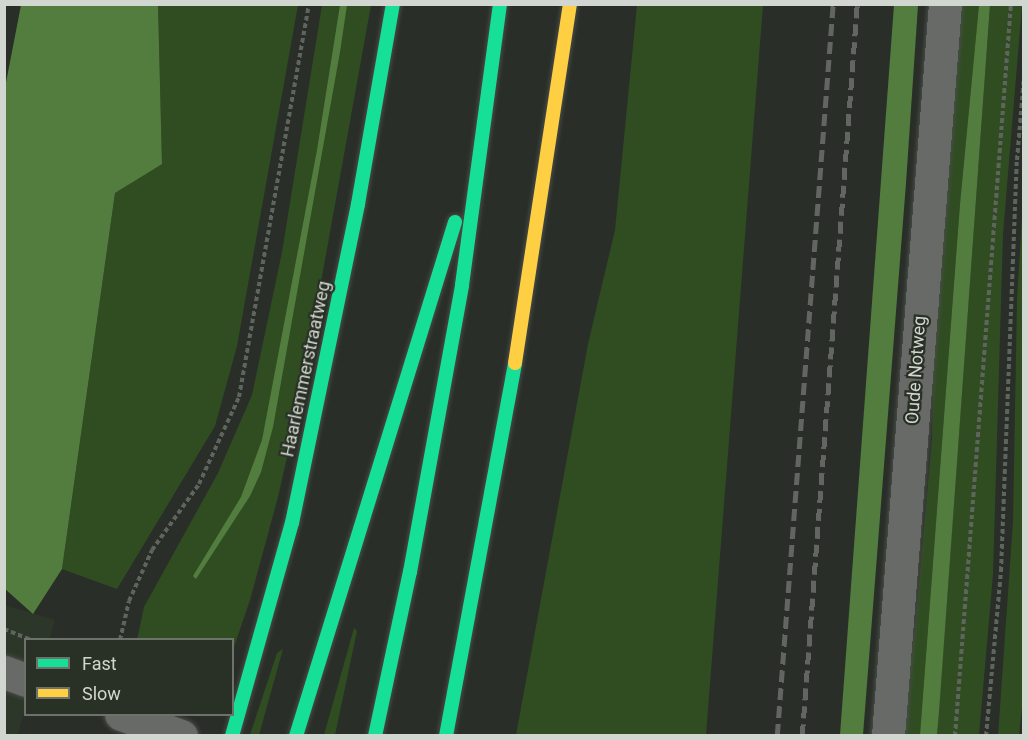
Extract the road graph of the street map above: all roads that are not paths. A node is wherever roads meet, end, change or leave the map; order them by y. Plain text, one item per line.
1 (393, 4) edge
2 (500, 4) edge
3 (570, 4) edge
4 (945, 4) edge
5 (483, 132) junction
6 (4, 672) edge
7 (24, 679) edge
8 (127, 716) edge
9 (181, 735) edge
10 (232, 735) edge
11 (296, 735) edge
12 (375, 735) edge
13 (446, 735) edge
14 (888, 735) edge

1 - 10 main road, Haarlemmerstraatweg
2 - 5 main road
3 - 13 main road
4 - 14 street, Oude Notweg
5 - 11 main road
5 - 12 main road
6 - 7 street
8 - 9 street

